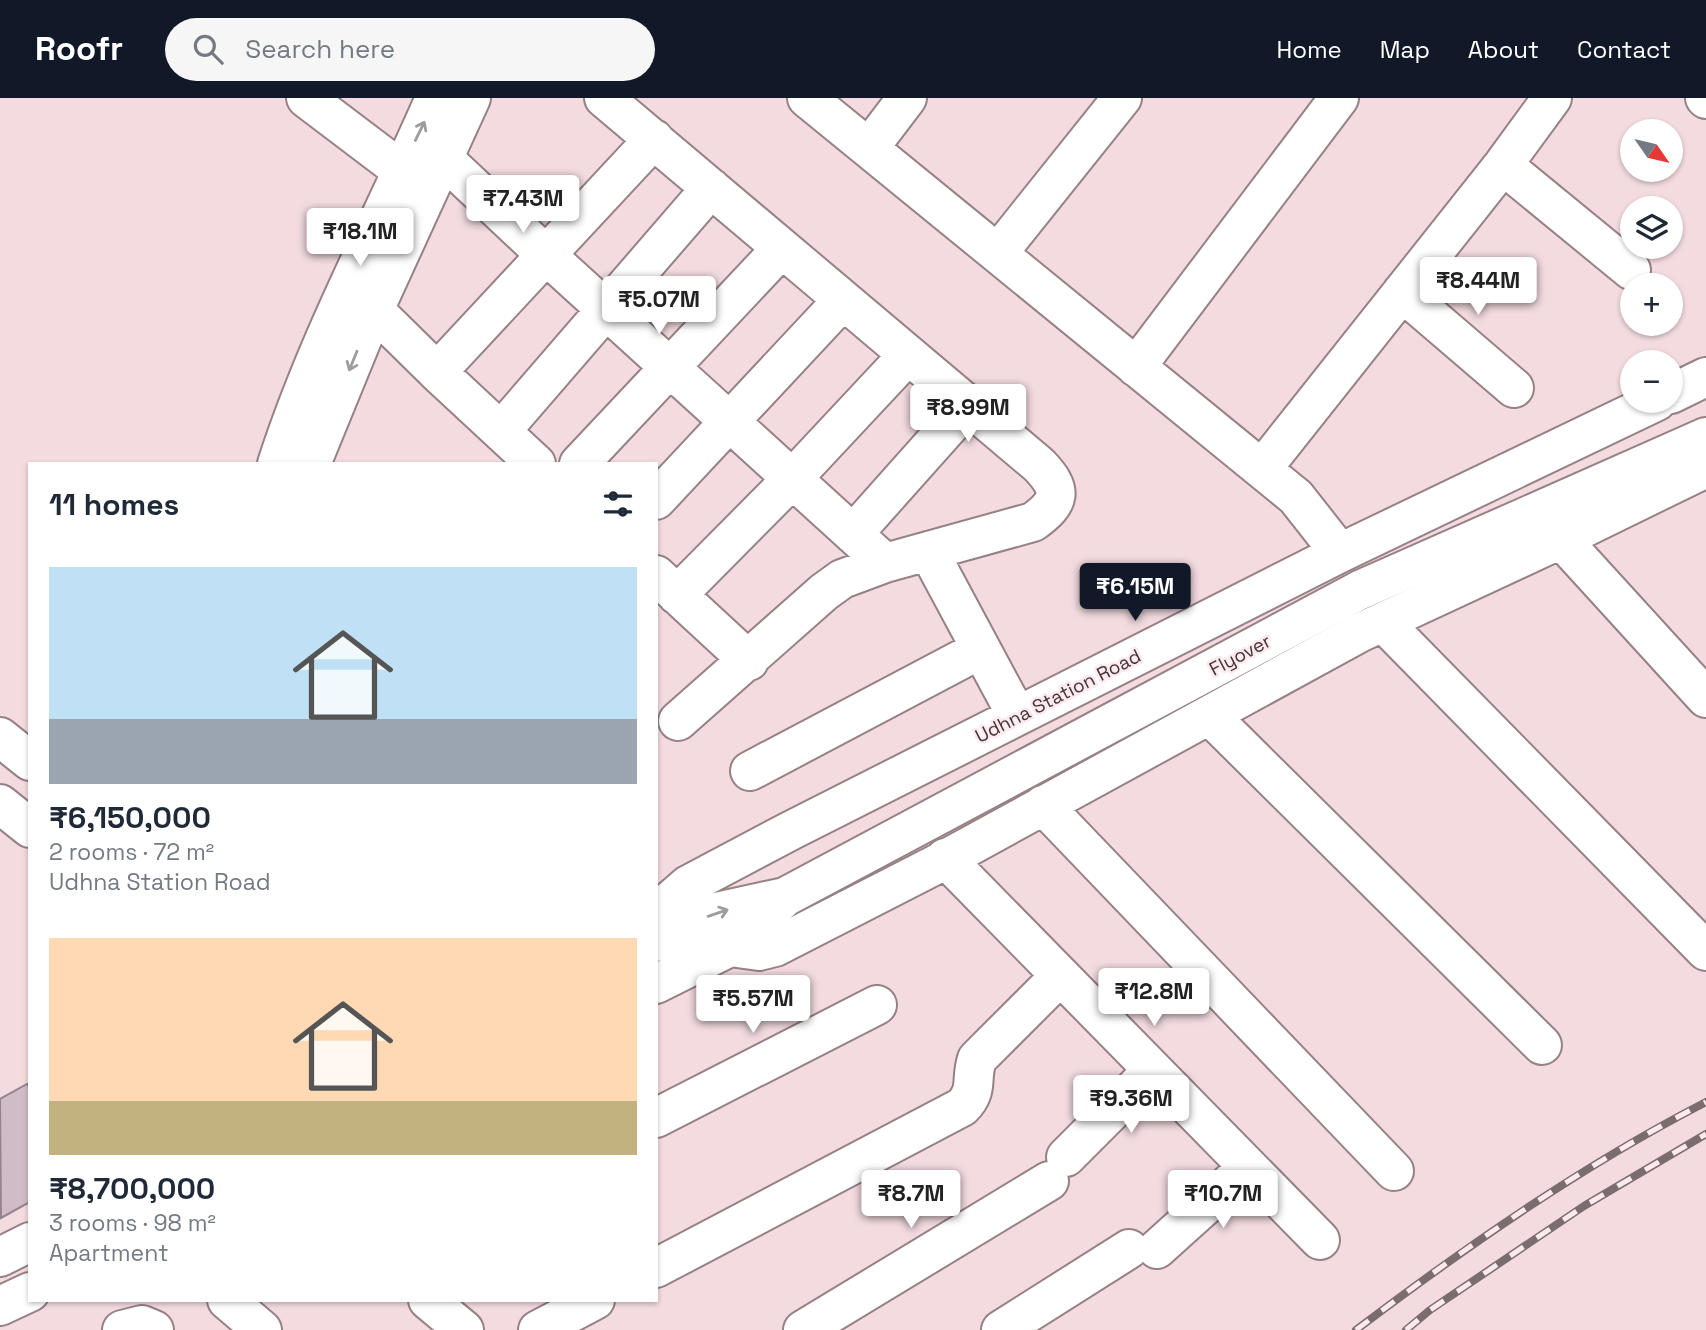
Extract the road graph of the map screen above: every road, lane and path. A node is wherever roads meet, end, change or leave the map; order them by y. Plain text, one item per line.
1 (306, 98) edge
2 (435, 98) edge
3 (471, 98) edge
4 (604, 98) edge
5 (807, 98) edge
6 (907, 98) edge
7 (1122, 98) edge
8 (1339, 98) edge
9 (1552, 98) edge
10 (654, 139) junction
11 (869, 149) junction
12 (445, 160) junction
13 (1503, 165) junction
14 (401, 170) junction
15 (711, 188) junction
16 (782, 248) junction
17 (998, 253) junction
18 (545, 254) junction
19 (1631, 270) dead end
20 (1402, 292) junction
21 (843, 300) junction
22 (374, 310) junction
23 (606, 310) junction
24 (908, 355) junction
25 (1136, 367) junction
26 (670, 368) junction
27 (437, 372) junction
28 (1706, 377) edge
29 (1514, 388) dead end
30 (1683, 388) edge
31 (968, 405) junction
32 (1632, 413) edge
33 (729, 422) junction
34 (501, 431) junction
35 (1706, 437) edge
36 (278, 462) edge
37 (312, 462) edge
38 (534, 462) edge
39 (581, 462) edge
40 (1706, 468) edge
41 (1262, 470) junction
42 (792, 479) junction
43 (658, 498) edge
44 (853, 534) junction
45 (1560, 539) junction
46 (929, 552) junction
47 (1340, 553) junction
48 (885, 563) junction
49 (667, 585) edge
50 (1383, 622) junction
51 (981, 649) junction
52 (749, 661) junction
53 (1698, 674) edge
54 (1209, 715) junction
55 (1017, 716) junction
56 (678, 721) dead end
57 (0, 737) edge
58 (28, 759) edge
59 (750, 771) dead end
60 (0, 804) edge
61 (1043, 806) junction
62 (28, 826) edge
63 (945, 858) junction
64 (801, 889) junction
65 (658, 911) edge
66 (658, 941) edge
67 (730, 947) junction
68 (1706, 951) edge
69 (1060, 976) junction
70 (658, 983) edge
71 (877, 1005) dead end
72 (1542, 1045) dead end
73 (1153, 1070) junction
74 (658, 1117) edge
75 (1248, 1167) junction
76 (1394, 1171) dead end
77 (1320, 1240) dead end
78 (28, 1243) edge
79 (0, 1257) edge
80 (658, 1267) edge
81 (28, 1293) edge
82 (230, 1302) edge
83 (430, 1302) edge
84 (591, 1302) edge
85 (0, 1306) edge
86 (122, 1330) edge
87 (154, 1330) edge
88 (262, 1330) edge
89 (464, 1330) edge
90 (538, 1330) edge
91 (803, 1330) edge
92 (1001, 1330) edge

1 - 14 street
14 -> 2 street
3 - 12 street
4 - 10 street
5 - 11 street
6 - 11 street
7 - 17 street
8 - 25 street
9 - 13 street
10 - 15 street
10 - 18 street
11 - 17 street
12 - 18 street
12 - 22 street
13 - 19 street
13 - 20 street
14 - 36 street
15 - 16 street
15 - 23 street
16 - 21 street
16 - 26 street
17 - 25 street
18 - 23 street
18 - 27 street
20 - 29 street
20 - 41 street
21 - 24 street
21 - 33 street
22 - 27 street
22 -> 37 street
23 - 26 street
23 - 34 street
24 - 31 street
24 - 42 street
25 - 41 street
26 - 33 street
26 - 39 street
27 - 34 street
28 - 30 street
31 - 44 street
31 - 46 street
32 - 47 street, Udhna Station Road
33 - 42 street
33 - 43 street
34 - 38 street
35 - 64 street, Flyover
40 - 45 street
41 - 47 street
42 - 44 street
42 - 49 street
44 - 48 street
45 - 50 street
45 - 53 street
46 - 48 street
46 - 51 street
47 - 55 street, Udhna Station Road
48 - 52 street
49 - 52 street
50 - 54 street
50 - 68 street
51 - 55 street
51 - 59 street
52 - 56 street
54 - 61 street
54 - 72 street
55 - 65 street, Udhna Station Road
57 - 58 street
60 - 62 street
61 - 63 street
61 - 76 street
63 - 67 street
63 - 69 street
66 -> 64 street
64 - 67 street
67 - 70 street
69 - 73 street
69 - 80 street
71 - 74 street
73 - 75 street
73 - 91 street
75 - 77 street
75 - 92 street
78 - 79 street
81 - 85 street
82 - 88 street
83 - 89 street
84 - 90 street
86 - 87 street

